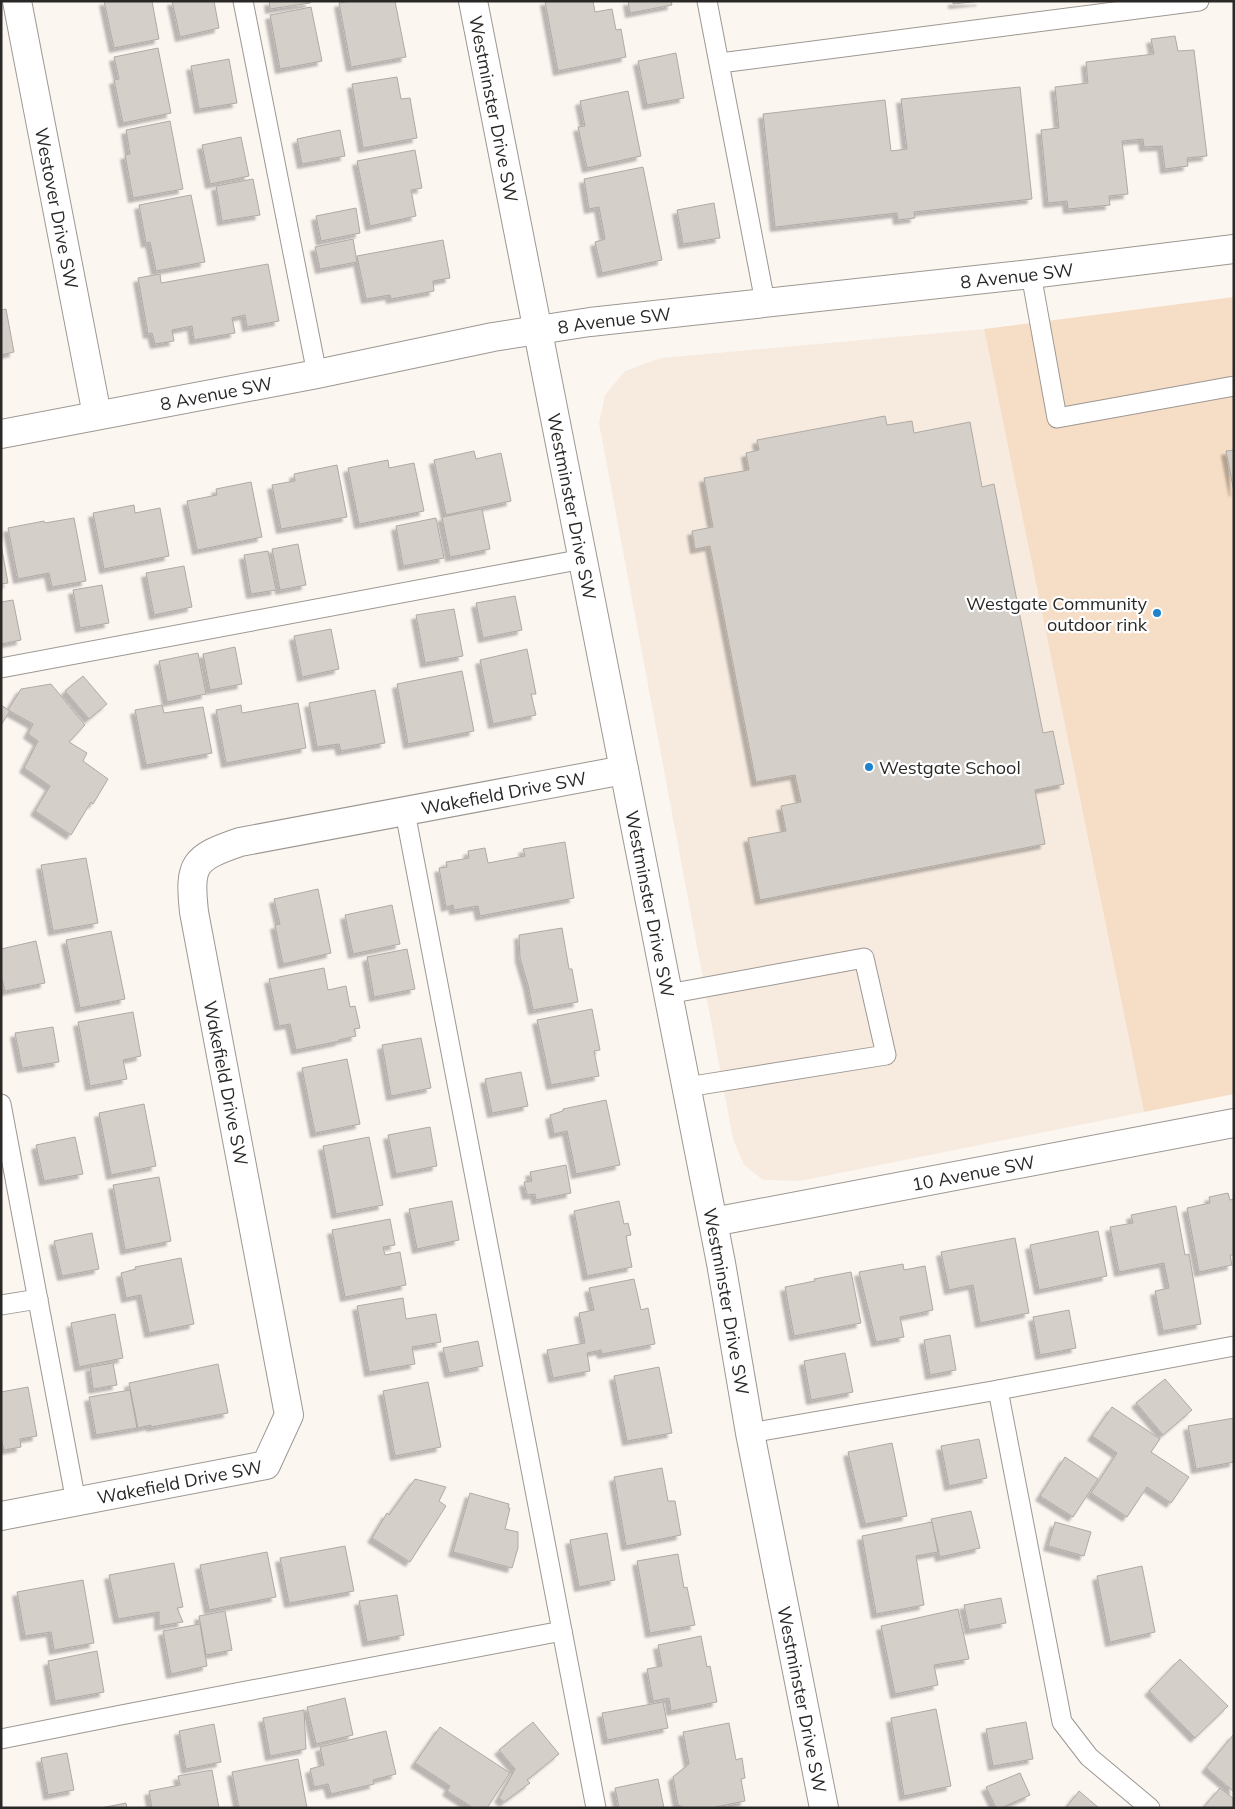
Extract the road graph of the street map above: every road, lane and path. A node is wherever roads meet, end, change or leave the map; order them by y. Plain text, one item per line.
1 (17, 1) edge
2 (243, 1) edge
3 (473, 1) edge
4 (707, 1) edge
5 (1199, 1) edge
6 (720, 63) junction
7 (1234, 249) edge
8 (1030, 274) junction
9 (765, 302) junction
10 (538, 330) junction
11 (318, 374) junction
12 (1234, 386) edge
13 (97, 415) junction
14 (1, 434) edge
15 (583, 559) junction
16 (1, 668) edge
17 (624, 770) junction
18 (405, 812) junction
19 (668, 994) junction
20 (687, 1088) junction
21 (1, 1104) edge
22 (1234, 1123) edge
23 (713, 1222) junction
24 (38, 1298) junction
25 (1, 1305) edge
26 (1234, 1346) edge
27 (998, 1390) junction
28 (750, 1433) junction
29 (76, 1502) junction
30 (1, 1516) edge
31 (562, 1631) junction
32 (1, 1739) edge
33 (596, 1808) edge
34 (824, 1808) edge
35 (1150, 1808) edge

1 - 13 street, Westover Drive SW
2 - 11 lane
3 - 10 street, Westminster Drive SW
4 - 6 lane
5 - 6 lane
6 - 9 lane
7 - 8 street, 8 Avenue SW
8 - 9 street, 8 Avenue SW
8 - 12 lane
9 - 10 street, 8 Avenue SW
10 - 11 street, 8 Avenue SW
10 - 15 street, Westminster Drive SW
11 - 13 street, 8 Avenue SW
13 - 14 street, 8 Avenue SW
15 - 16 lane
15 - 17 street, Westminster Drive SW
17 - 18 street, Wakefield Drive SW
17 - 19 street, Westminster Drive SW
18 - 29 street, Wakefield Drive SW
18 - 31 lane
19 - 20 street, Westminster Drive SW
19 - 20 lane
20 - 23 street, Westminster Drive SW
21 - 24 lane
22 - 23 street, 10 Avenue SW
23 - 28 street, Westminster Drive SW
24 - 25 lane
24 - 29 lane
26 - 27 lane
27 - 28 lane
27 - 35 lane
28 - 34 street, Westminster Drive SW
29 - 30 street, Wakefield Drive SW
31 - 32 lane
31 - 33 lane

